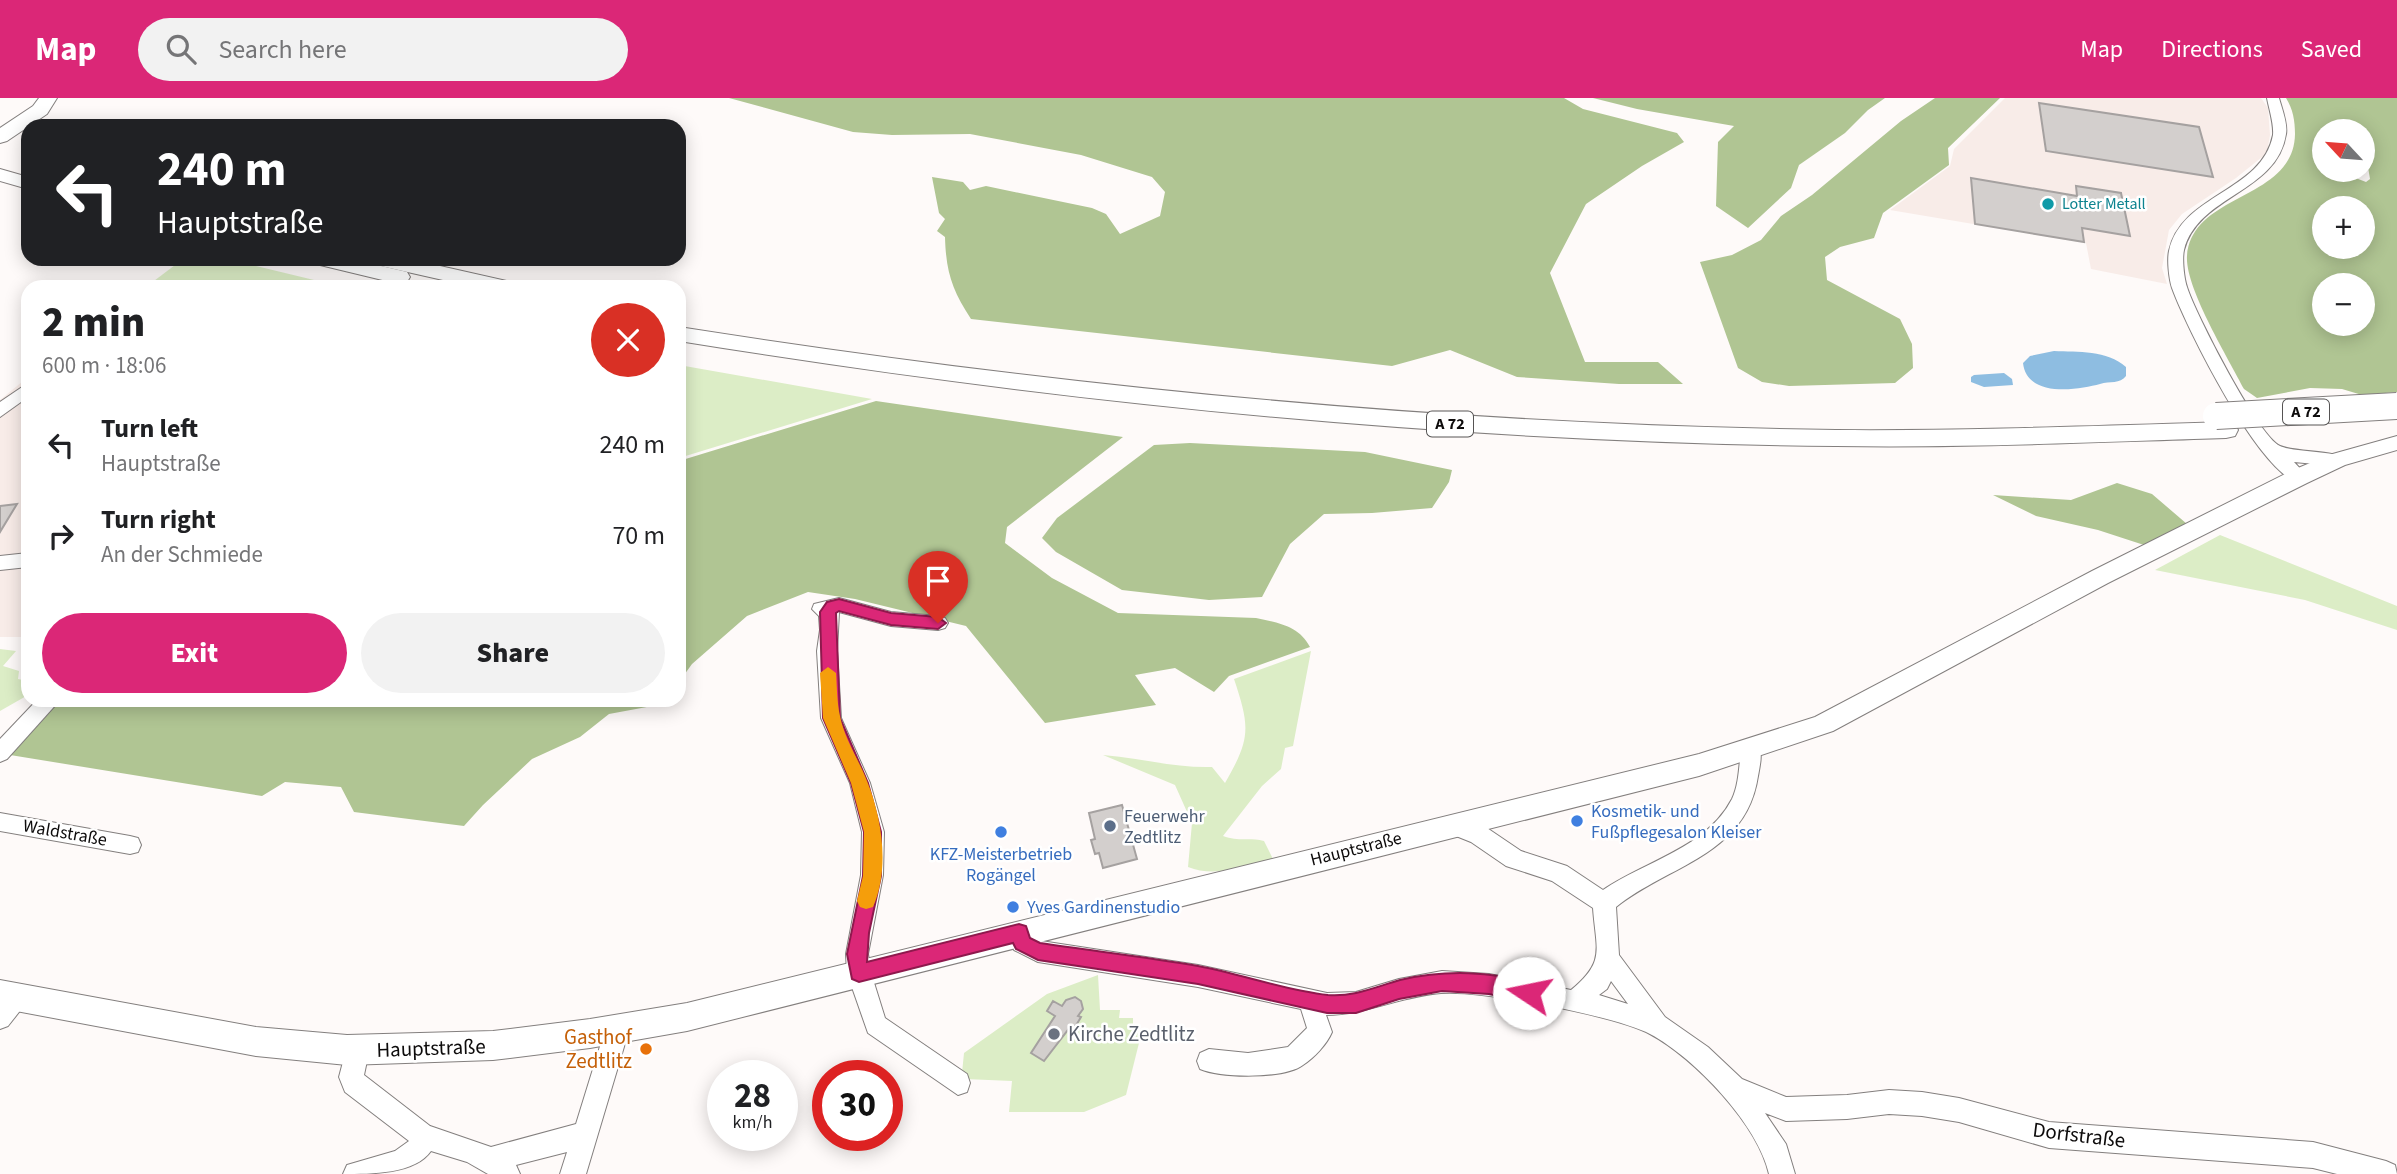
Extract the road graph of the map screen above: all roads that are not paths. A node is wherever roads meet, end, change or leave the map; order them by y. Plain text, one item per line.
1 (48, 98) edge
2 (2273, 98) edge
3 (27, 119) edge
4 (21, 123) edge
5 (3, 136) edge
6 (0, 162) edge
7 (21, 168) edge
8 (0, 175) edge
9 (21, 182) edge
10 (0, 183) edge
11 (21, 184) edge
12 (354, 266) edge
13 (411, 266) edge
14 (412, 280) edge
15 (472, 280) edge
16 (686, 322) edge
17 (686, 335) edge
18 (21, 394) edge
19 (2397, 406) edge
20 (0, 411) edge
21 (2397, 421) edge
22 (2221, 423) junction
23 (2397, 443) edge
24 (2267, 447) junction
25 (2337, 460) junction
26 (2299, 477) junction
27 (21, 561) edge
28 (0, 563) edge
29 (938, 623) dead end
30 (43, 707) edge
31 (1751, 750) junction
32 (0, 753) edge
33 (0, 822) edge
34 (1454, 825) junction
35 (130, 845) dead end
36 (1604, 904) junction
37 (1019, 933) junction
38 (1608, 957) junction
39 (859, 973) junction
40 (1575, 1001) junction
41 (1310, 1002) junction
42 (6, 1003) edge
43 (1343, 1004) junction
44 (1657, 1025) junction
45 (617, 1030) junction
46 (1320, 1031) junction
47 (356, 1051) junction
48 (1209, 1061) dead end
49 (958, 1083) dead end
50 (1734, 1088) junction
51 (586, 1133) junction
52 (424, 1136) junction
53 (499, 1166) edge
54 (356, 1174) edge
55 (573, 1174) edge
56 (1783, 1174) edge
57 (2386, 1174) edge

1 - 3 highway
2 - 24 street
4 - 5 highway
6 - 7 highway
8 - 9 highway
10 - 11 highway
12 - 14 highway
13 - 15 highway
16 - 22 highway, A 72
17 - 22 highway, A 72
18 - 20 street
19 - 22 highway, A 72, bridge
21 - 22 highway, A 72
23 - 25 main road, Hauptstraße
24 - 25 street
24 - 26 street
25 - 26 main road, Hauptstraße
26 - 31 main road, Hauptstraße
27 - 28 street
29 - 39 street
30 - 32 street
31 - 34 main road, Hauptstraße
31 - 36 street
33 - 35 street, Waldstraße
34 - 36 street
34 - 37 main road, Hauptstraße
36 - 38 street
37 - 39 main road, Hauptstraße
37 - 41 street, Dorfstraße
38 - 40 street
38 - 44 street, Dorfstraße
39 - 45 main road, Hauptstraße
39 - 49 street
40 - 43 street, Dorfstraße
40 - 44 street, Dorfstraße
41 - 43 street, Dorfstraße
41 - 46 street
42 - 47 main road, Hauptstraße
43 - 46 street
44 - 50 street, Dorfstraße
45 - 47 main road, Hauptstraße
45 - 51 street
46 - 48 street
47 - 52 street
50 - 56 street, Dorfstraße
50 - 57 street, Dorfstraße
51 - 53 street
51 - 55 street
52 - 53 street
52 - 54 street

